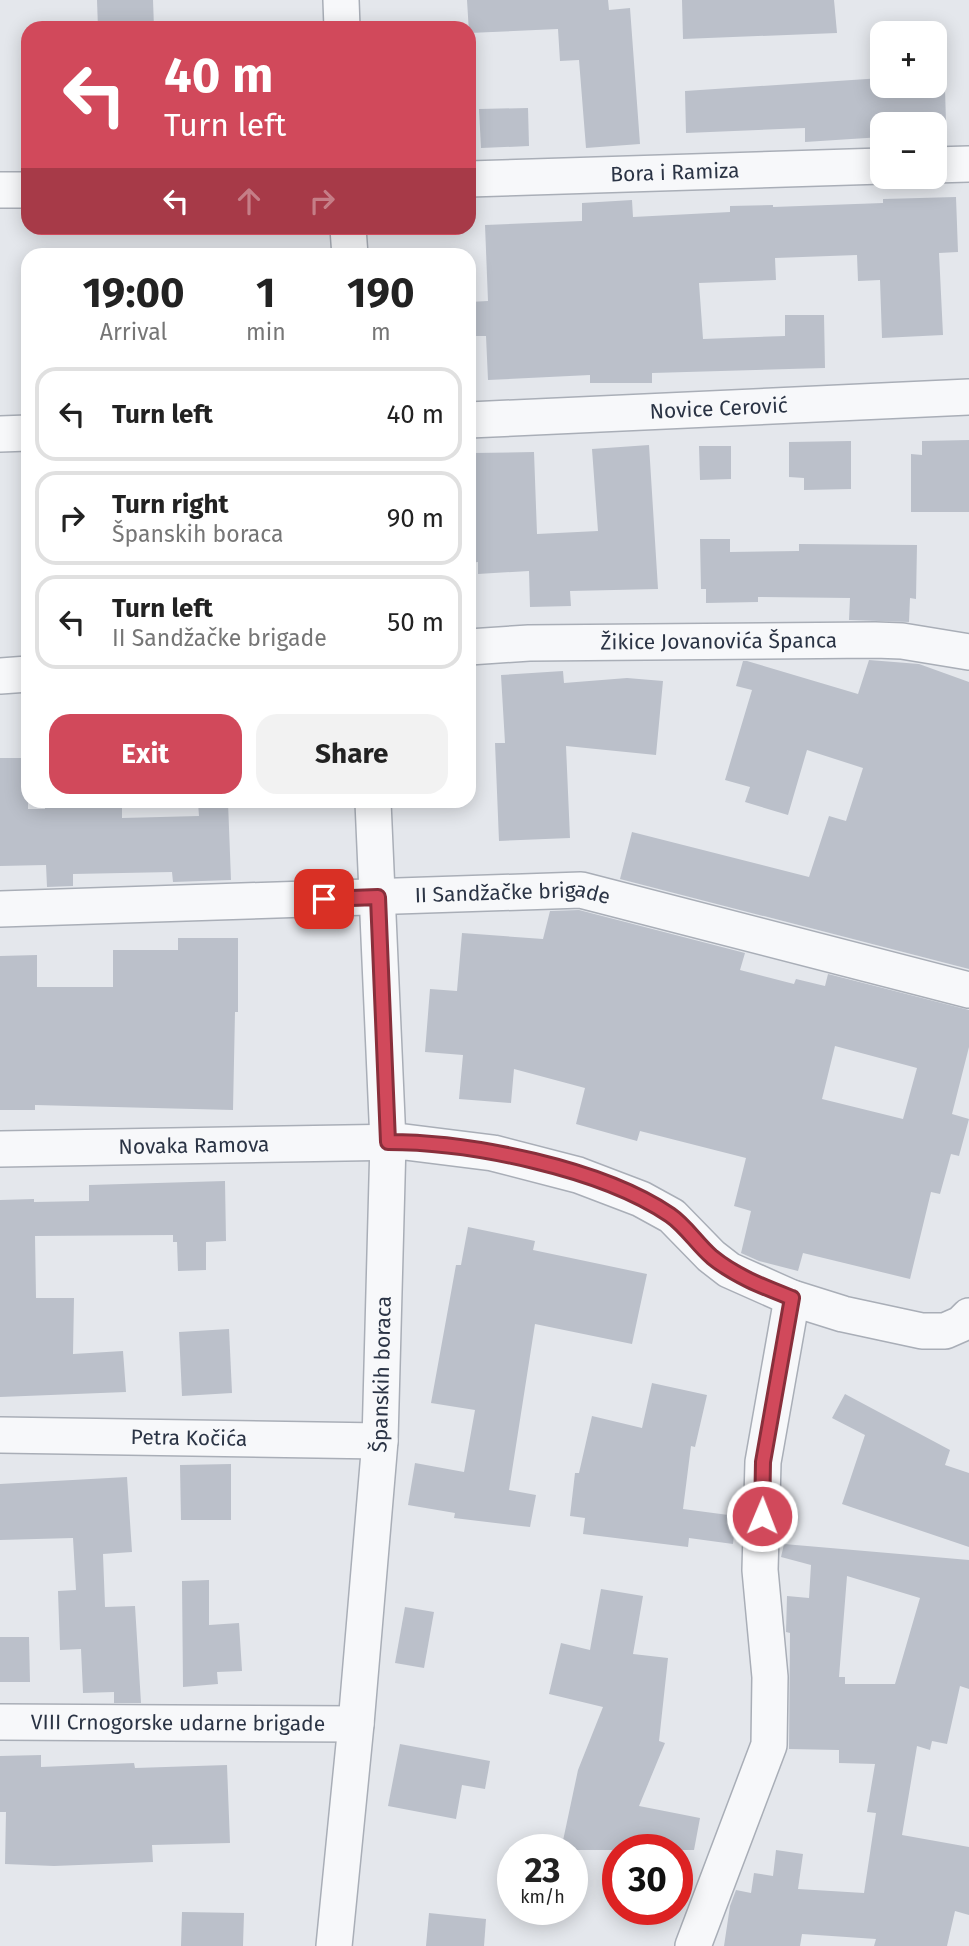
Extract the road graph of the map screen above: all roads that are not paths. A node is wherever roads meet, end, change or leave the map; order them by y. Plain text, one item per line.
1 (341, 0) edge
2 (342, 21) edge
3 (969, 164) edge
4 (947, 165) edge
5 (870, 166) edge
6 (476, 179) edge
7 (0, 190) edge
8 (21, 190) edge
9 (969, 397) edge
10 (476, 420) edge
11 (21, 433) edge
12 (0, 434) edge
13 (476, 647) edge
14 (969, 652) edge
15 (21, 674) edge
16 (0, 676) edge
17 (373, 808) edge
18 (378, 897) junction
19 (0, 909) edge
20 (969, 990) edge
21 (388, 1142) junction
22 (0, 1149) edge
23 (792, 1298) junction
24 (969, 1316) edge
25 (0, 1435) edge
26 (380, 1441) junction
27 (0, 1722) edge
28 (356, 1724) junction
29 (334, 1946) edge
30 (693, 1946) edge

1 - 2 street
3 - 4 street
5 - 6 street, Bora i Ramiza
7 - 8 street
9 - 10 street, Novice Cerović
11 - 12 street
13 - 14 street, Žikice Jovanovića Španca
15 - 16 street
17 - 18 street, Španskih boraca
18 - 19 street, II Sandžačke brigade
18 - 20 street, II Sandžačke brigade
18 - 21 street, Španskih boraca
21 - 22 street, Novaka Ramova
21 - 23 street, Novaka Ramova
21 - 26 street, Španskih boraca
23 - 24 street, Novaka Ramova
23 - 30 street
25 - 26 street, Petra Kočića
26 - 28 street, Španskih boraca
27 - 28 street, VIII Crnogorske udarne brigade
28 - 29 street, Španskih boraca

